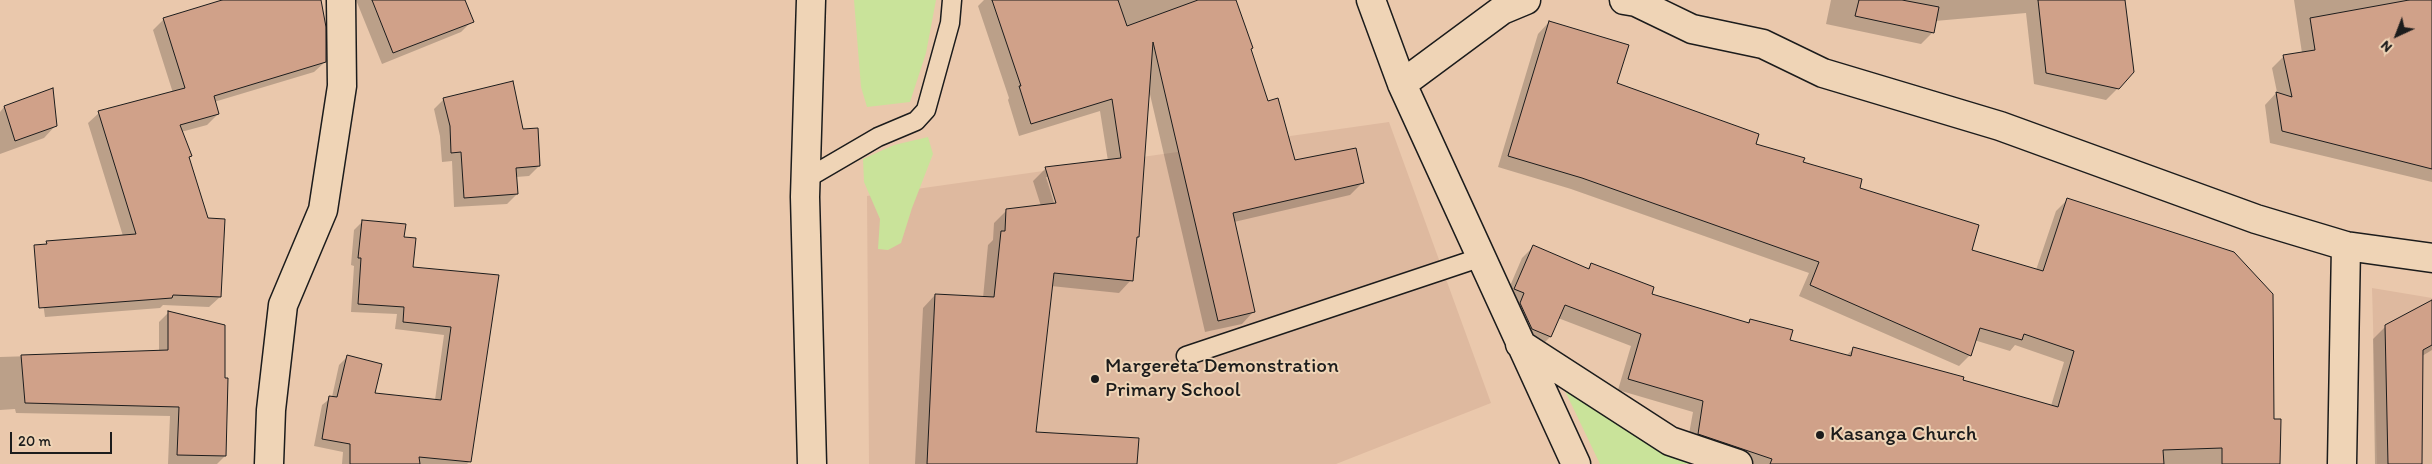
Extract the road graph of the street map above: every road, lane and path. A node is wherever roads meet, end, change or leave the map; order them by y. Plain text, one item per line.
1 (341, 0) edge
2 (811, 0) edge
3 (952, 0) edge
4 (1371, 0) edge
5 (1526, 0) edge
6 (1624, 0) edge
7 (1402, 84) junction
8 (806, 179) junction
9 (2346, 246) junction
10 (1482, 257) junction
11 (2432, 258) edge
12 (1520, 344) junction
13 (1186, 356) dead end
14 (269, 464) edge
15 (812, 464) edge
16 (1576, 464) edge
17 (1738, 464) edge
18 (2342, 464) edge

1 - 14 street
2 - 8 street
3 - 8 lane
4 - 7 street
5 - 7 street
6 - 9 street
7 - 10 street
8 - 15 street
9 - 11 street
9 - 18 street
10 - 12 street
10 - 13 lane
12 - 16 street
12 - 17 street

